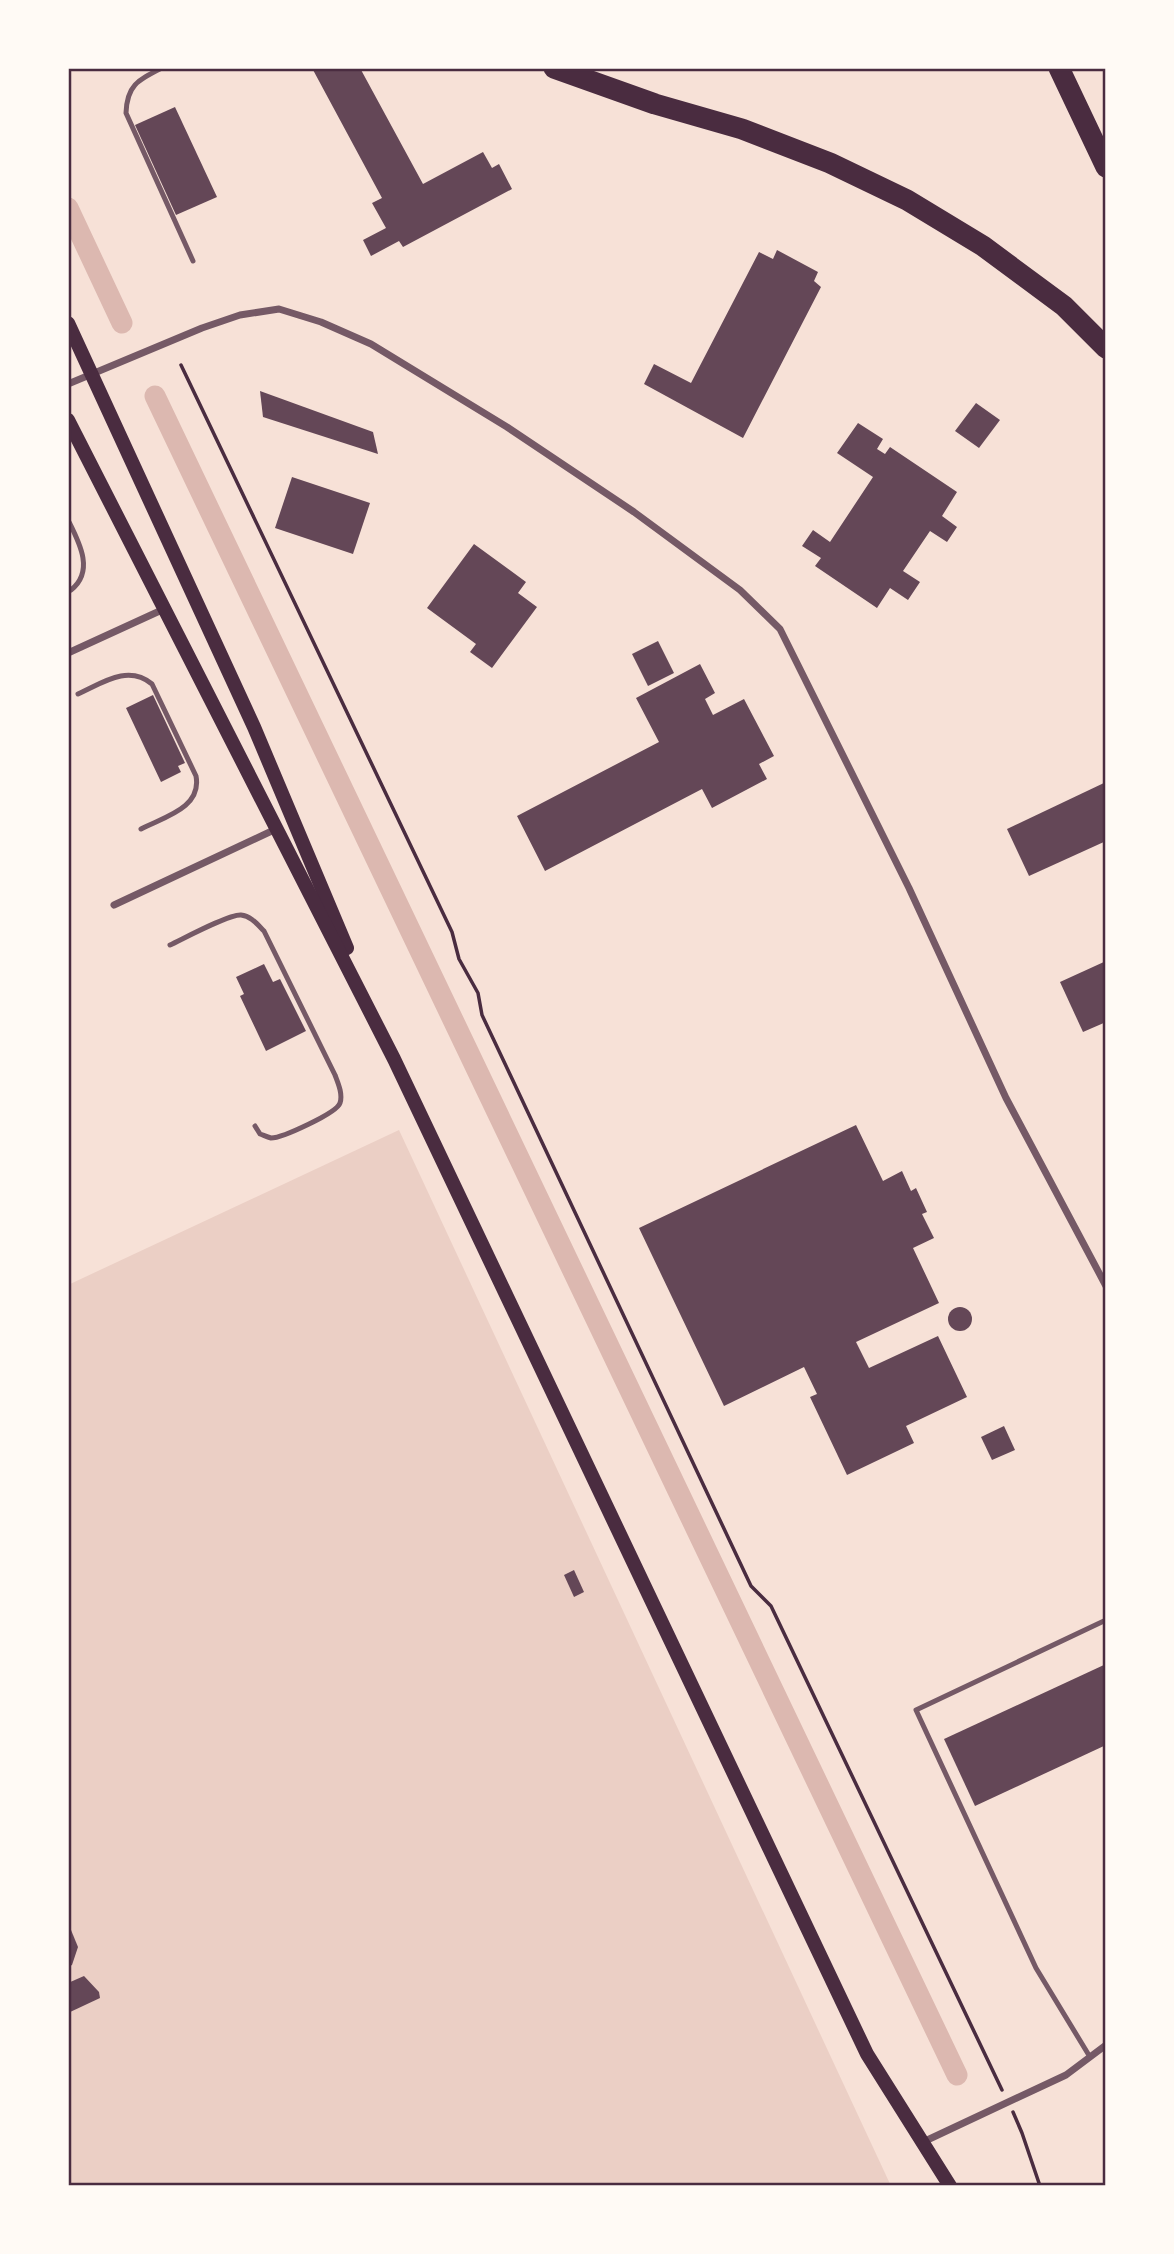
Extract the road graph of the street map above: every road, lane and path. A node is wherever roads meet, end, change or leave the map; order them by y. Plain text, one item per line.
1 (162, 68) edge
2 (554, 68) edge
3 (1059, 68) edge
4 (1106, 167) edge
5 (193, 261) dead end
6 (68, 323) edge
7 (1106, 348) edge
8 (181, 365) dead end
9 (91, 373) junction
10 (68, 384) edge
11 (68, 420) edge
12 (68, 520) edge
13 (71, 590) dead end
14 (164, 608) junction
15 (68, 653) edge
16 (78, 694) dead end
17 (141, 828) dead end
18 (277, 828) junction
19 (114, 905) dead end
20 (170, 946) dead end
21 (394, 1059) junction
22 (255, 1126) dead end
23 (1106, 1286) edge
24 (1106, 1620) edge
25 (1106, 2045) edge
26 (1090, 2057) junction
27 (1008, 2102) junction
28 (923, 2142) junction
29 (950, 2186) edge
30 (1040, 2186) edge

1 - 5 lane
2 - 7 highway
3 - 4 highway
6 - 9 main road
8 - 27 path
9 - 10 street
9 - 21 main road
9 - 23 street
11 - 14 main road
12 - 13 lane
14 - 15 street
14 - 18 main road
16 - 17 lane
18 - 19 street
18 - 21 main road
20 - 22 lane
21 - 28 main road
24 - 26 lane
25 - 26 street
26 - 27 street
27 - 28 street
27 - 30 path
28 - 29 main road

